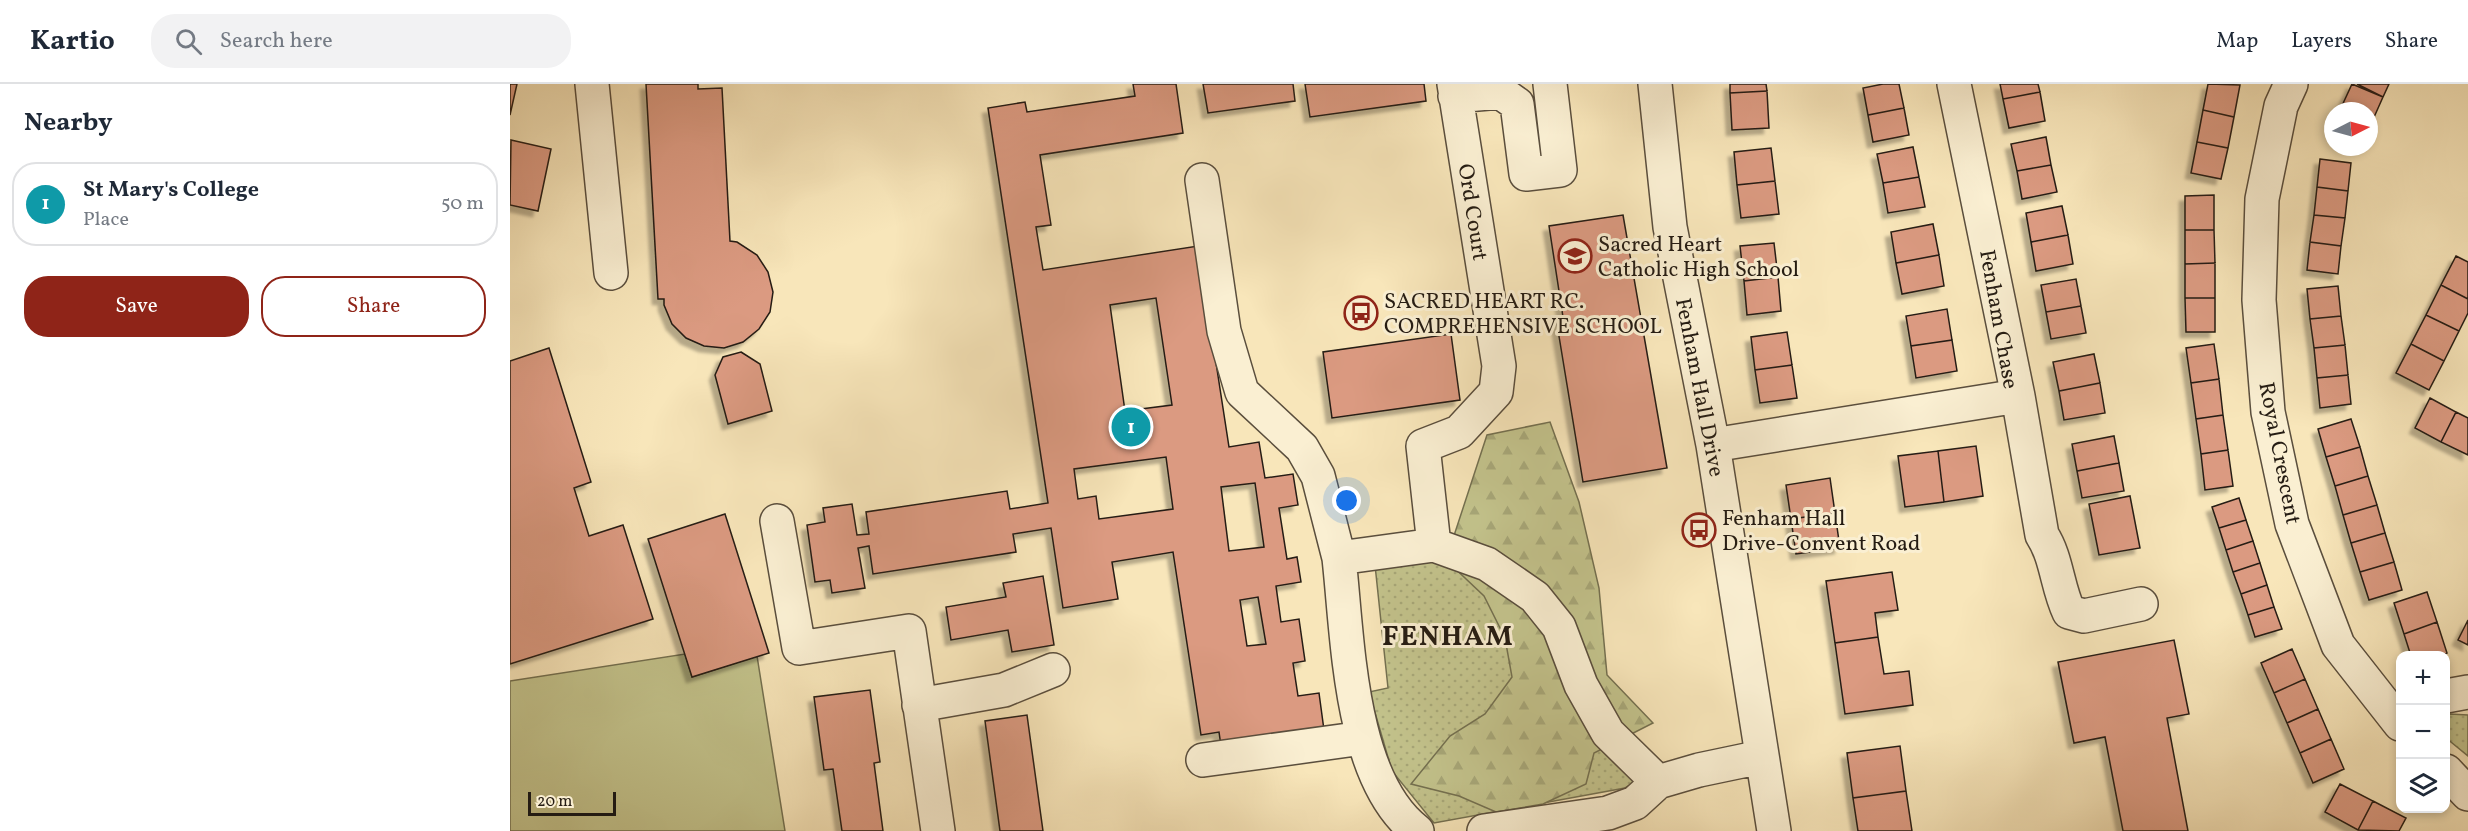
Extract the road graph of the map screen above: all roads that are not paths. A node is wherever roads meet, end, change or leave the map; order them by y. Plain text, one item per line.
1 (592, 84) edge
2 (1550, 84) edge
3 (1655, 84) edge
4 (1954, 84) edge
5 (2291, 84) edge
6 (1501, 88) edge
7 (1454, 90) edge
8 (1202, 180) dead end
9 (611, 273) dead end
10 (2018, 396) junction
11 (1713, 446) junction
12 (777, 521) dead end
13 (1434, 545) junction
14 (1339, 558) junction
15 (2141, 604) dead end
16 (1053, 670) dead end
17 (2468, 692) edge
18 (2450, 695) edge
19 (919, 705) junction
20 (2396, 719) edge
21 (1363, 738) junction
22 (1761, 757) junction
23 (1203, 760) dead end
24 (2450, 776) edge
25 (1658, 782) junction
26 (2468, 794) edge
27 (938, 831) edge
28 (1417, 831) edge
29 (1484, 831) edge
30 (1774, 831) edge

1 - 9 street
2 - 6 street
3 - 11 street, Fenham Hall Drive
4 - 10 street, Fenham Chase
5 - 20 street, Royal Crescent
6 - 7 street
7 - 13 street, Ord Court
8 - 14 street
10 - 11 street, Fenham Chase
10 - 15 street
11 - 22 street, Fenham Hall Drive
12 - 19 street
13 - 14 street
13 - 25 street
14 - 21 street
16 - 19 street
17 - 18 street
19 - 27 street
21 - 23 street
21 - 28 street
22 - 25 street
22 - 30 street, Fenham Hall Drive
24 - 26 street
25 - 29 street

